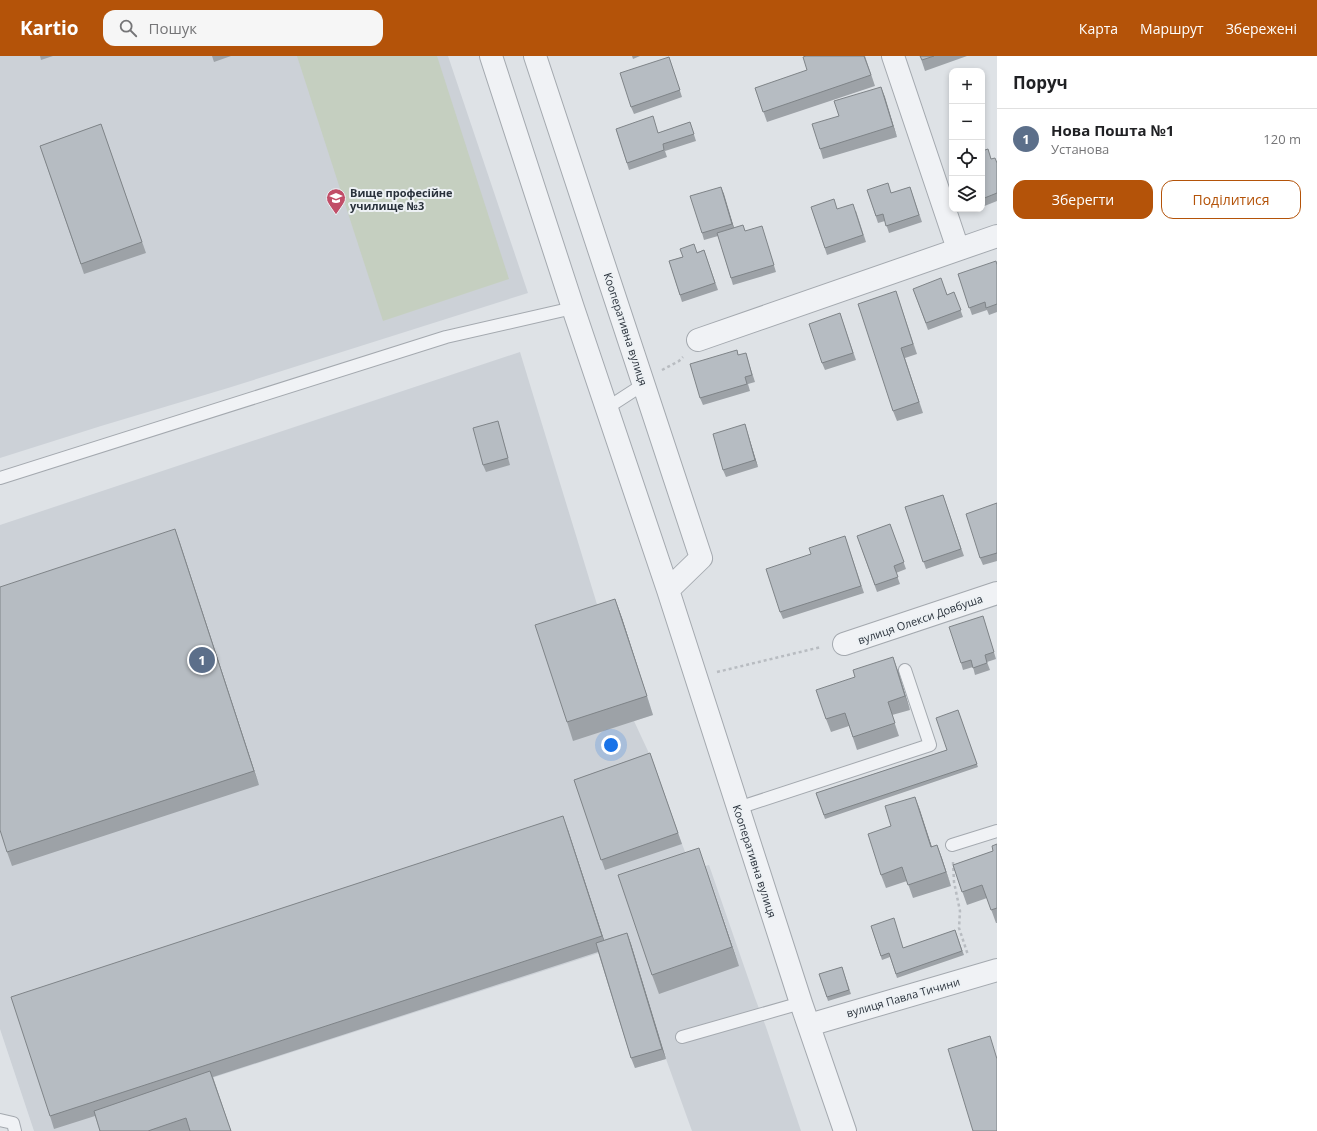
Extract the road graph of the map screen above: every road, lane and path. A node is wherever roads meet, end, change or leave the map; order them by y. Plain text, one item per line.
1 (491, 56) edge
2 (535, 56) edge
3 (893, 56) edge
4 (997, 236) edge
5 (958, 249) junction
6 (573, 308) junction
7 (698, 340) joint
8 (643, 380) junction
9 (607, 408) junction
10 (0, 478) edge
11 (668, 590) junction
12 (997, 593) edge
13 (844, 644) joint
14 (905, 670) dead end
15 (696, 677) junction
16 (738, 808) junction
17 (997, 831) edge
18 (952, 846) joint
19 (997, 970) edge
20 (975, 976) junction
21 (801, 1003) junction
22 (809, 1025) junction
23 (682, 1037) dead end
24 (0, 1120) edge
25 (15, 1131) edge
26 (845, 1131) edge

1 - 6 street, Кооперативна вулиця
2 - 8 street, Кооперативна вулиця
3 - 5 street
4 - 5 street
5 - 7 street
6 - 9 street, Кооперативна вулиця
6 - 10 lane
7 - 8 path
8 - 9 lane
8 - 11 street, Кооперативна вулиця
9 - 11 street, Кооперативна вулиця
11 - 15 street, Кооперативна вулиця
12 - 13 street, вулиця Олекси Довбуша
13 - 15 path
14 - 16 lane
15 - 16 street, Кооперативна вулиця
16 - 21 street, Кооперативна вулиця
17 - 18 lane
18 - 20 path
19 - 20 street, вулиця Павла Тичини
20 - 22 street, вулиця Павла Тичини
21 - 22 street, Кооперативна вулиця
21 - 23 lane
22 - 26 street, Кооперативна вулиця
24 - 25 lane

